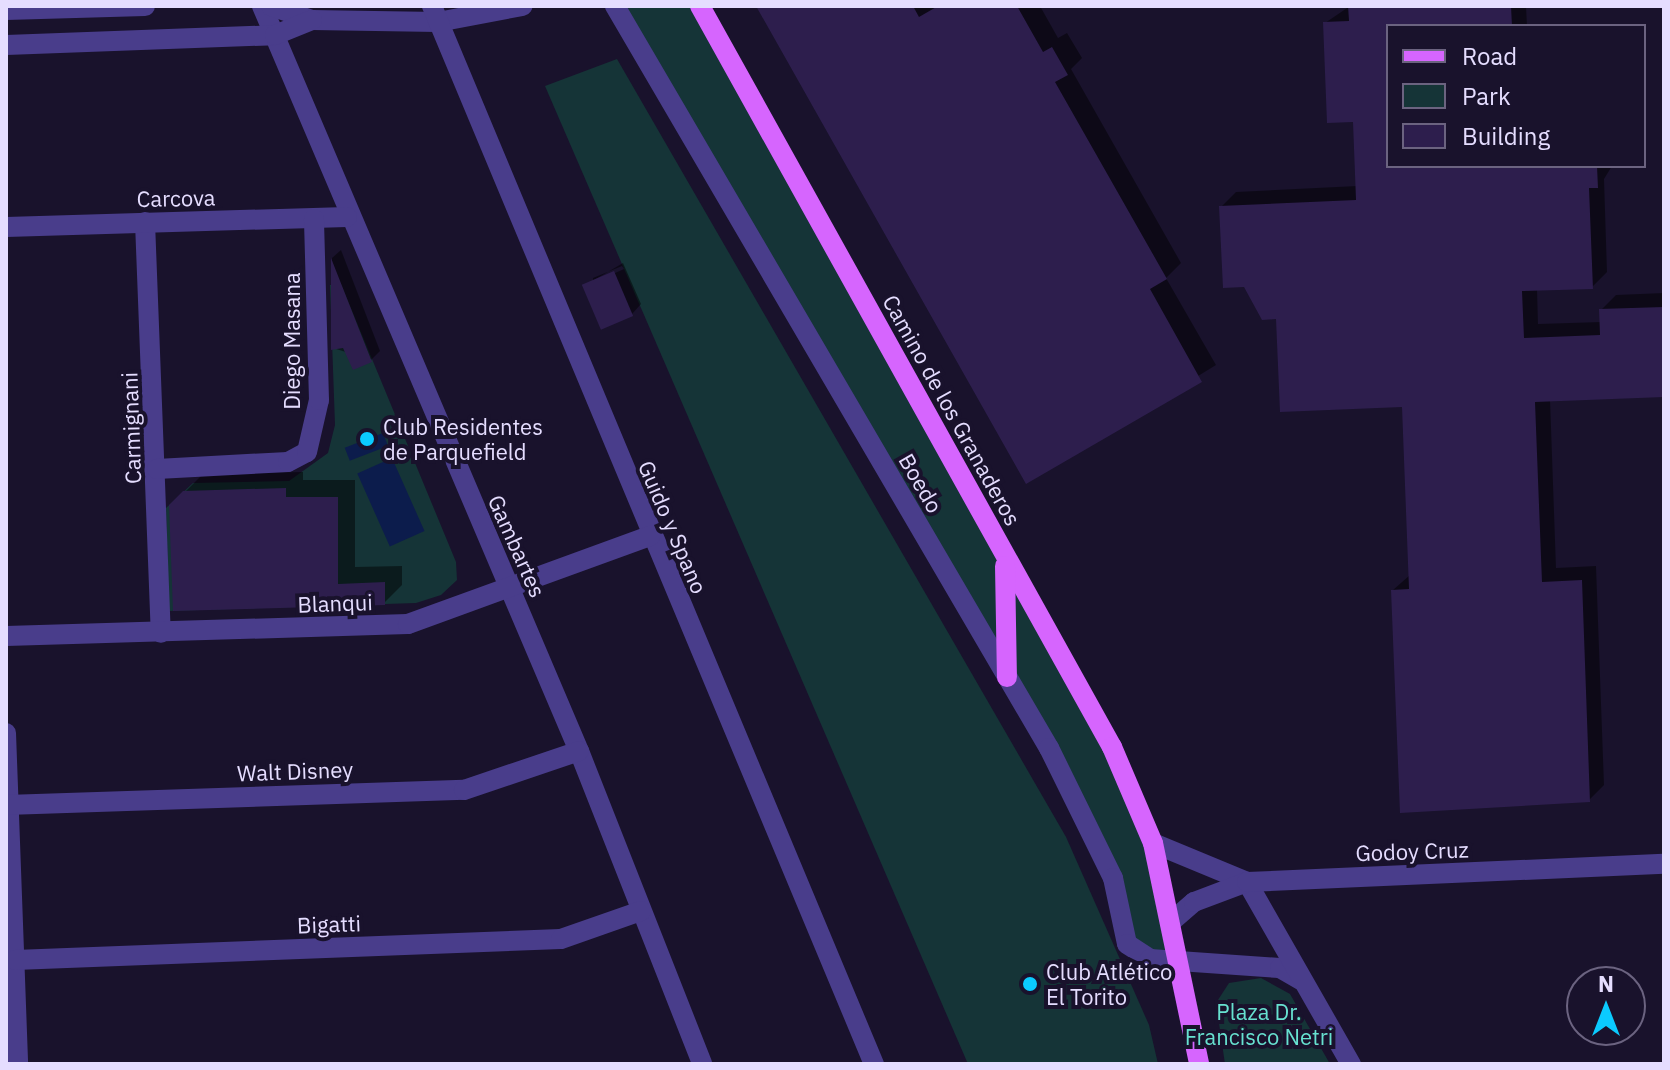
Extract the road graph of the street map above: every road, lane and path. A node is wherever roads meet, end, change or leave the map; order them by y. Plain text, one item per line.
1 (145, 6) edge
2 (262, 6) edge
3 (271, 6) edge
4 (522, 6) edge
5 (615, 6) edge
6 (700, 6) edge
7 (6, 10) edge
8 (435, 14) edge
9 (312, 20) junction
10 (275, 35) junction
11 (6, 45) edge
12 (347, 217) junction
13 (314, 219) junction
14 (145, 222) junction
15 (6, 227) edge
16 (157, 469) junction
17 (650, 536) junction
18 (1003, 551) junction
19 (511, 593) junction
20 (161, 633) junction
21 (6, 636) edge
22 (1007, 677) junction
23 (6, 733) edge
24 (579, 751) junction
25 (7, 805) edge
26 (1153, 843) junction
27 (1664, 864) edge
28 (1247, 882) junction
29 (641, 911) junction
30 (1172, 921) junction
31 (15, 960) junction
32 (1181, 965) junction
33 (1301, 980) junction
34 (18, 1064) edge
35 (702, 1064) edge
36 (874, 1064) edge
37 (1199, 1064) edge
38 (1351, 1064) edge

1 - 7 street
2 - 10 street, Gambartes
3 - 9 street
4 - 8 street
5 - 22 street, Boedo
6 - 18 main road, Camino de los Granaderos
8 - 9 street
8 - 17 street, Guido y Spano
9 - 10 street
10 - 11 street
10 - 12 street, Gambartes
12 - 13 street, Carcova
12 - 19 street, Gambartes
13 - 14 street, Carcova
13 - 16 street, Diego Masana
14 - 15 street, Carcova
14 - 16 street, Carmignani
16 - 20 street, Carmignani
17 - 19 street, Blanqui
17 - 36 street, Guido y Spano
18 - 22 main road
18 - 26 main road, Camino de los Granaderos
19 - 20 street, Blanqui
19 - 24 street, Gambartes
20 - 21 street, Blanqui
22 - 32 street, Boedo
23 - 25 street
24 - 25 street, Walt Disney
24 - 29 street, Gambartes
25 - 31 street
26 - 28 street
26 - 30 main road, Camino de los Granaderos
27 - 28 street, Godoy Cruz
28 - 30 street, Godoy Cruz
28 - 33 street
29 - 31 street, Bigatti
29 - 35 street, Gambartes
30 - 32 main road
31 - 34 street
32 - 33 street, Boedo
32 - 37 main road
33 - 38 street

